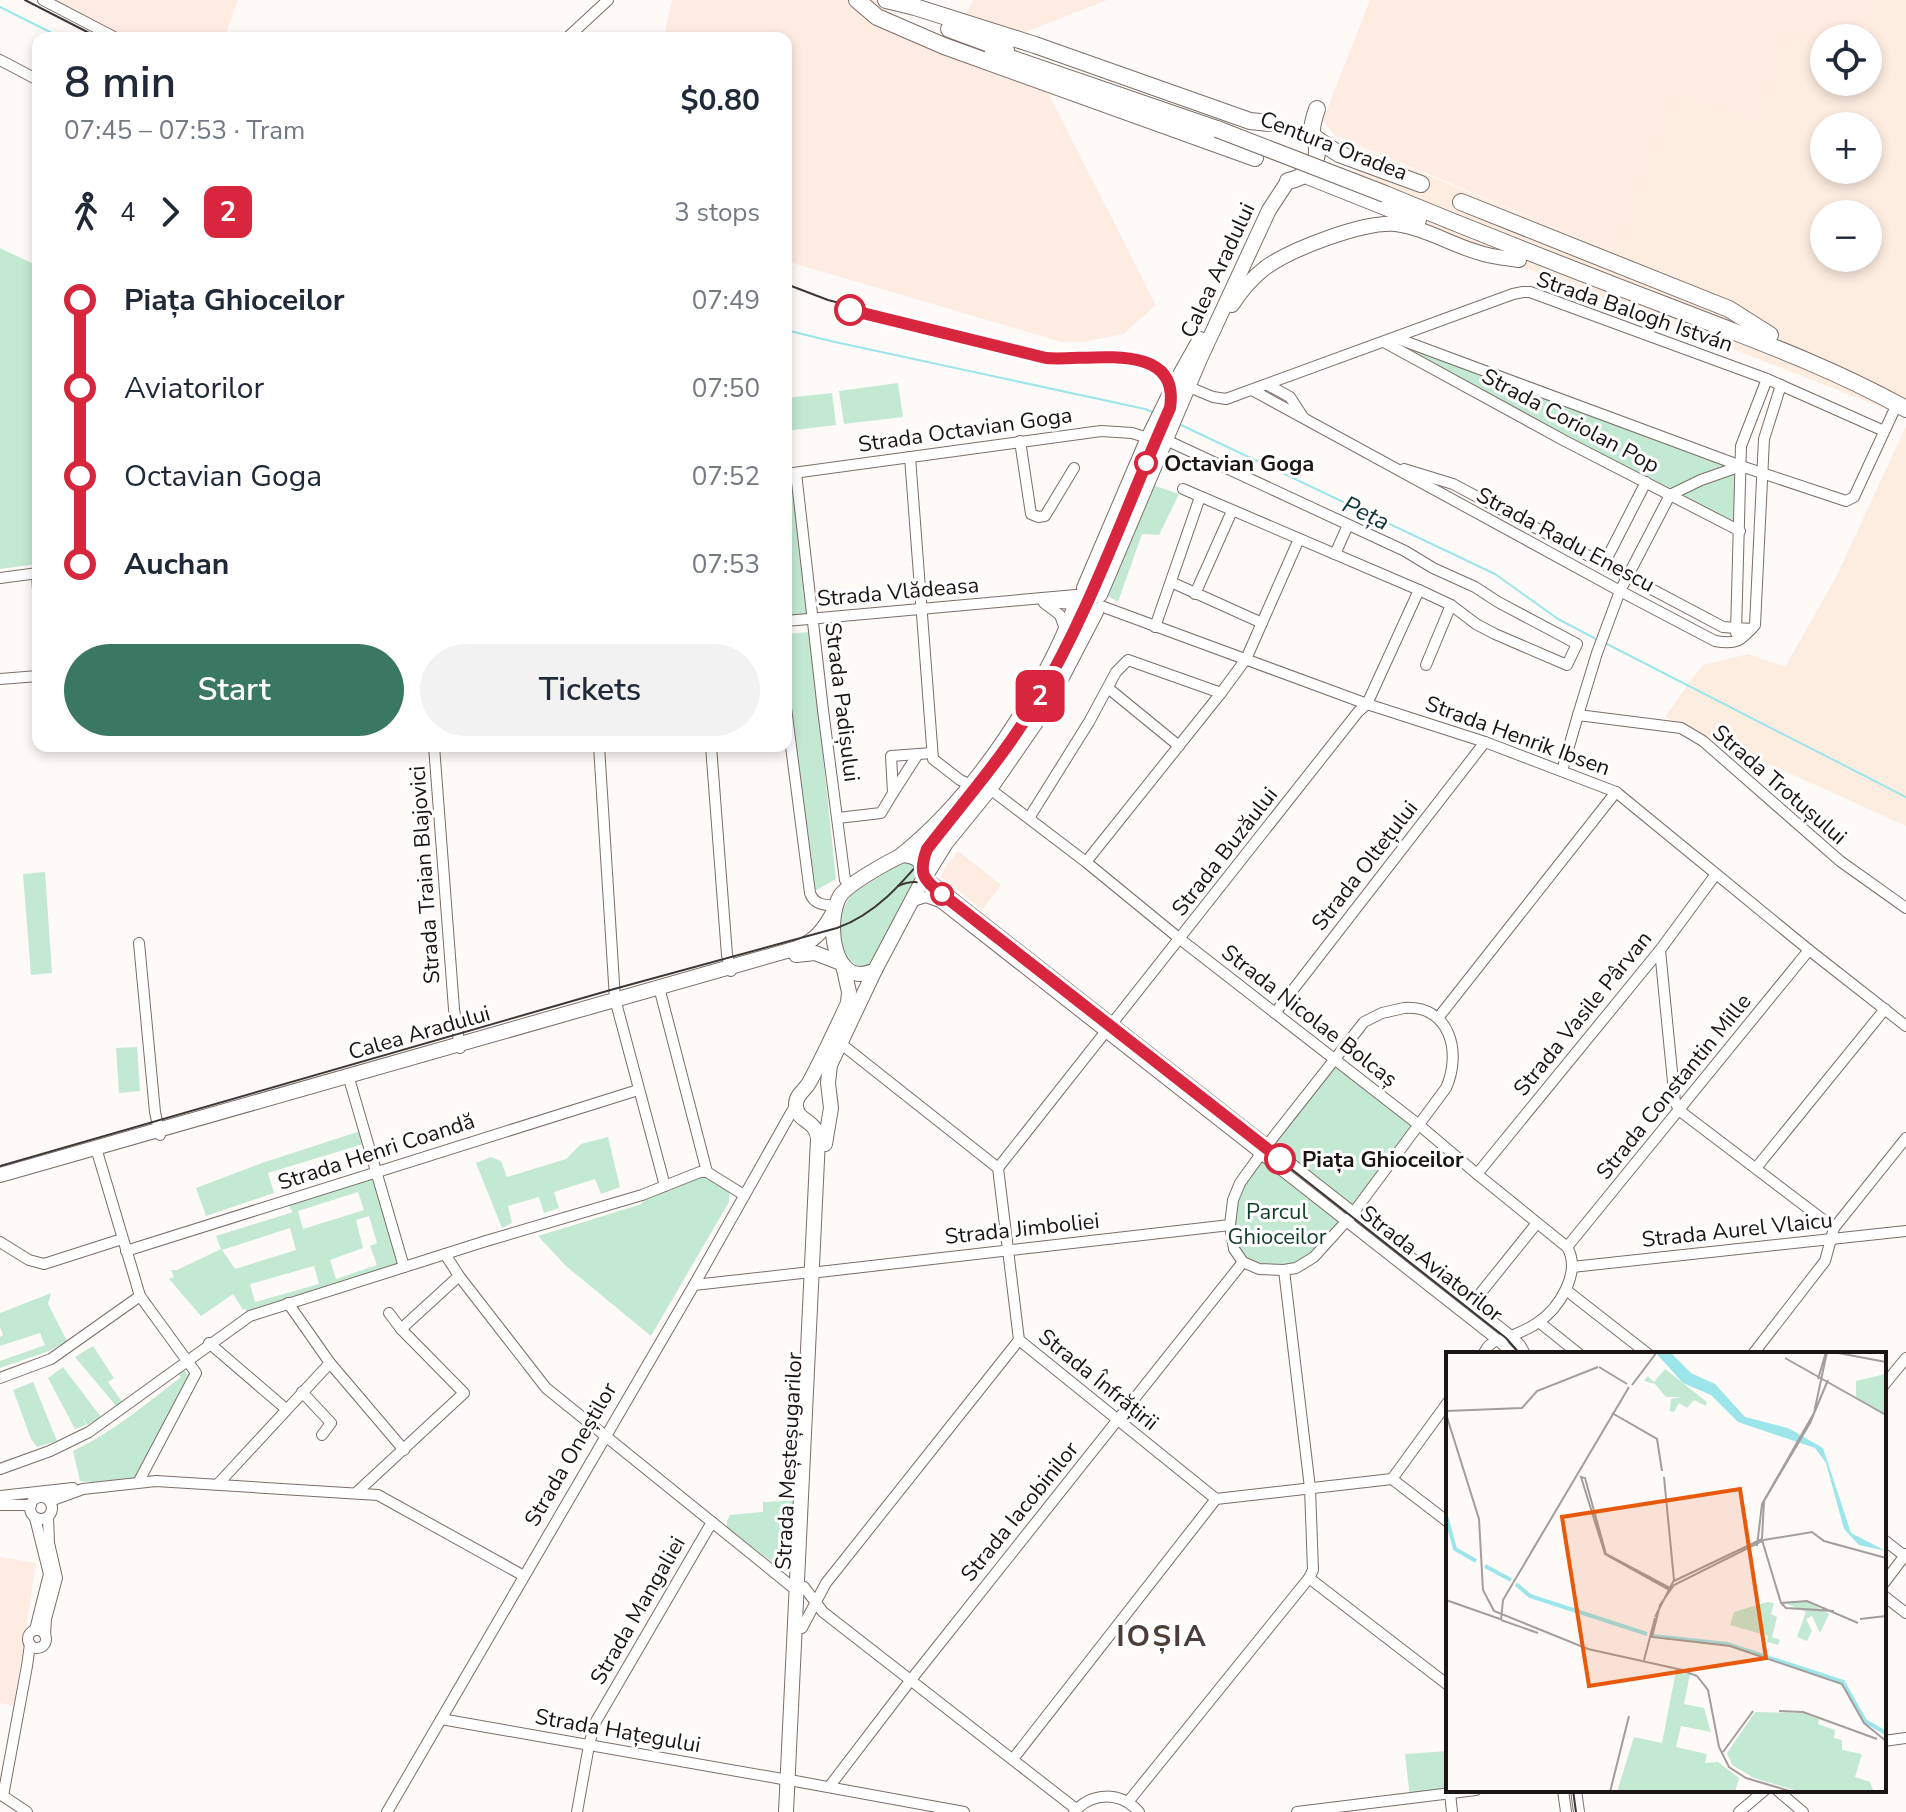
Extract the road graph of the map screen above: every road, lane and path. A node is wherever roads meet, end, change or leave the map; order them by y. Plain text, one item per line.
1 (43, 0) edge
2 (608, 0) edge
3 (859, 0) edge
4 (884, 0) edge
5 (104, 32) edge
6 (573, 32) edge
7 (0, 60) edge
8 (32, 77) edge
9 (1317, 109) dead end
10 (1270, 123) dead end
11 (1218, 127) junction
12 (1315, 138) junction
13 (1255, 158) dead end
14 (1305, 175) junction
15 (1288, 181) joint
16 (1421, 184) dead end
17 (1386, 192) junction
18 (1461, 202) dead end
19 (1519, 260) junction
20 (1235, 283) junction
21 (1710, 323) junction
22 (1770, 335) junction
23 (1396, 338) junction
24 (1208, 342) junction
25 (1384, 342) junction
26 (1767, 379) junction
27 (1268, 385) junction
28 (1781, 385) junction
29 (1189, 387) junction
30 (1252, 390) junction
31 (1903, 403) edge
32 (1304, 418) junction
33 (1884, 431) junction
34 (1151, 433) junction
35 (1167, 438) junction
36 (1020, 441) junction
37 (910, 457) junction
38 (1383, 463) junction
39 (1741, 466) junction
40 (1074, 468) dead end
41 (1762, 472) junction
42 (792, 473) edge
43 (792, 480) edge
44 (1646, 482) junction
45 (1183, 489) dead end
46 (1670, 495) junction
47 (1200, 497) junction
48 (1232, 511) junction
49 (1348, 525) junction
50 (1740, 531) junction
51 (1299, 539) junction
52 (1335, 554) junction
53 (1604, 564) junction
54 (32, 574) edge
55 (1627, 576) junction
56 (0, 578) edge
57 (1171, 582) junction
58 (1419, 590) junction
59 (1620, 591) junction
60 (1195, 594) junction
61 (1078, 598) junction
62 (1014, 601) junction
63 (1042, 602) junction
64 (1099, 604) junction
65 (1451, 605) junction
66 (922, 609) junction
67 (813, 618) junction
68 (792, 620) edge
69 (1262, 623) junction
70 (1155, 627) junction
71 (1735, 627) junction
72 (1751, 629) junction
73 (1066, 631) junction
74 (1729, 642) junction
75 (1246, 659) junction
76 (1426, 665) dead end
77 (32, 676) edge
78 (0, 679) edge
79 (1108, 688) junction
80 (1221, 693) junction
81 (1367, 704) junction
82 (1578, 715) junction
83 (1485, 742) junction
84 (1179, 746) junction
85 (434, 752) edge
86 (599, 752) edge
87 (712, 752) edge
88 (792, 752) edge
89 (932, 753) junction
90 (918, 754) junction
91 (1562, 771) junction
92 (971, 785) junction
93 (990, 789) junction
94 (1616, 792) junction
95 (893, 793) junction
96 (838, 818) junction
97 (1029, 818) junction
98 (900, 856) junction
99 (1086, 862) junction
100 (1716, 874) junction
101 (926, 876) junction
102 (852, 885) junction
103 (910, 902) junction
104 (835, 908) junction
105 (1906, 908) edge
106 (1180, 939) junction
107 (139, 943) dead end
108 (1660, 950) junction
109 (1809, 950) junction
110 (842, 964) junction
111 (730, 970) junction
112 (875, 970) junction
113 (660, 991) junction
114 (615, 1001) junction
115 (1885, 1009) junction
116 (1275, 1013) junction
117 (1438, 1018) junction
118 (1113, 1023) junction
119 (1906, 1026) edge
120 (1105, 1033) junction
121 (840, 1043) junction
122 (460, 1045) junction
123 (1335, 1060) junction
124 (349, 1077) junction
125 (638, 1090) junction
126 (805, 1090) junction
127 (829, 1096) junction
128 (1680, 1111) junction
129 (829, 1113) junction
130 (798, 1114) junction
131 (1419, 1125) junction
132 (159, 1133) junction
133 (1906, 1138) edge
134 (1268, 1144) junction
135 (97, 1151) junction
136 (1260, 1154) junction
137 (998, 1168) junction
138 (1756, 1168) junction
139 (375, 1172) junction
140 (707, 1172) junction
141 (1477, 1174) junction
142 (0, 1175) edge
143 (0, 1181) edge
144 (665, 1186) junction
145 (744, 1195) junction
146 (1350, 1217) junction
147 (1537, 1223) junction
148 (1230, 1225) junction
149 (1834, 1228) junction
150 (1906, 1231) edge
151 (122, 1239) junction
152 (1830, 1239) junction
153 (0, 1242) edge
154 (1567, 1247) junction
155 (1008, 1250) junction
156 (126, 1251) junction
157 (445, 1254) junction
158 (1243, 1262) junction
159 (404, 1267) junction
160 (1572, 1267) junction
161 (1284, 1270) junction
162 (815, 1272) junction
163 (459, 1276) junction
164 (694, 1285) junction
165 (1566, 1290) junction
166 (140, 1296) junction
167 (288, 1303) junction
168 (1471, 1305) junction
169 (389, 1313) dead end
170 (1539, 1322) junction
171 (401, 1329) junction
172 (1511, 1336) junction
173 (1019, 1340) junction
174 (1499, 1341) junction
175 (209, 1343) junction
176 (1485, 1352) edge
177 (1510, 1352) edge
178 (1524, 1352) edge
179 (1576, 1352) edge
180 (1645, 1352) edge
181 (1755, 1352) edge
182 (1906, 1358) edge
183 (187, 1360) junction
184 (330, 1363) junction
185 (0, 1378) edge
186 (1886, 1383) edge
187 (302, 1392) junction
188 (1446, 1405) edge
189 (286, 1409) junction
190 (1117, 1420) junction
191 (322, 1435) dead end
192 (606, 1435) junction
193 (404, 1450) junction
194 (0, 1469) edge
195 (1392, 1479) junction
196 (139, 1481) junction
197 (218, 1484) junction
198 (1310, 1488) junction
199 (83, 1489) junction
200 (356, 1493) junction
201 (1216, 1499) junction
202 (2, 1502) edge
203 (50, 1509) junction
204 (32, 1511) junction
205 (1446, 1520) edge
206 (712, 1522) junction
207 (1886, 1541) edge
208 (1906, 1556) edge
209 (524, 1576) junction
210 (1309, 1578) junction
211 (1886, 1581) edge
212 (826, 1583) junction
213 (800, 1588) junction
214 (1886, 1598) edge
215 (816, 1601) junction
216 (823, 1612) junction
217 (1906, 1613) edge
218 (806, 1621) junction
219 (40, 1633) junction
220 (35, 1646) junction
221 (910, 1681) junction
222 (1446, 1683) edge
223 (441, 1719) junction
224 (1906, 1738) edge
225 (1886, 1741) edge
226 (589, 1745) junction
227 (1013, 1759) junction
228 (792, 1780) junction
229 (829, 1787) junction
230 (1459, 1792) edge
231 (1563, 1792) edge
232 (1763, 1792) edge
233 (1779, 1792) edge
234 (1450, 1793) junction
235 (2, 1795) edge
236 (1128, 1802) junction
237 (1333, 1810) edge
238 (1075, 1811) edge
239 (27, 1812) edge
240 (387, 1812) edge
241 (577, 1812) edge
242 (786, 1812) edge
243 (794, 1812) edge
244 (964, 1812) edge
245 (1139, 1812) edge
246 (1297, 1812) edge
247 (1452, 1812) edge
248 (1566, 1812) edge
249 (1739, 1812) edge
250 (1803, 1812) edge

1 - 5 street
2 - 6 street
3 - 11 highway, Centura Oradea
3 - 13 highway
4 - 10 highway
4 - 11 highway, Centura Oradea
7 - 8 street
9 - 12 highway
11 - 17 highway, Centura Oradea, bridge
12 - 14 highway
12 - 16 highway
14 - 15 highway, Calea Aradului
14 - 19 highway
15 - 20 main road, Calea Aradului
17 - 21 highway, Centura Oradea
17 - 22 highway, Centura Oradea
18 - 22 highway
19 - 21 highway
19 - 24 main road
20 - 24 main road, Calea Aradului
20 - 34 main road, Calea Aradului
21 - 31 highway
22 - 31 highway
23 - 25 street, Strada Balogh István
23 - 26 street, Strada Balogh István
23 - 39 street, Strada Coriolan Pop
24 - 29 main road, Calea Aradului
25 - 27 street, Strada Balogh István
25 - 44 street, Strada Coriolan Pop
26 - 28 street, Strada Balogh István
26 - 39 street
27 - 30 street, Strada Balogh István
27 - 32 street
28 - 33 street, Strada Balogh István
28 - 41 street
29 - 30 street, Strada Balogh István
29 - 35 main road, Calea Aradului
30 - 32 street, Strada Radu Enescu
31 - 33 street
32 - 38 street, Strada Radu Enescu
33 - 41 street, Strada Coriolan Pop
34 - 36 street, Strada Octavian Goga
34 - 61 main road, Calea Aradului
35 - 49 street
35 - 64 main road, Calea Aradului
36 - 37 street, Strada Octavian Goga
36 - 40 street
37 - 42 street, Strada Octavian Goga
37 - 66 street
38 - 53 street, Strada Radu Enescu
38 - 59 street, Strada Radu Enescu
39 - 41 street, Strada Coriolan Pop
39 - 46 street
39 - 50 street
41 - 72 street
43 - 67 street, Strada Padișului
44 - 46 street, Strada Coriolan Pop
44 - 53 street
45 - 47 street
46 - 50 street, Strada Coriolan Pop
46 - 55 street
47 - 48 street
47 - 57 street
48 - 51 street
48 - 60 street
49 - 52 street
49 - 65 street
50 - 71 street
51 - 52 street
51 - 69 street
52 - 58 street
53 - 55 street, Strada Radu Enescu
54 - 56 street
55 - 59 street
55 - 71 street, Strada Radu Enescu
57 - 60 street
57 - 70 street
58 - 65 street
58 - 81 street, Strada Buzăului
59 - 74 street, Strada Radu Enescu
59 - 82 street
60 - 69 street
61 - 62 street, Strada Vlădeasa
61 - 63 street, Strada Vlădeasa
61 - 64 main road
61 - 64 main road
61 - 73 main road, Calea Aradului
62 - 63 street, Strada Vlădeasa
62 - 66 street, Strada Vlădeasa
63 - 73 street
64 - 70 street, Strada Henrik Ibsen
64 - 93 main road, Calea Aradului
65 - 76 street
66 - 67 street, Strada Vlădeasa
66 - 89 street
67 - 68 street, Strada Vlădeasa
67 - 96 street, Strada Padișului
69 - 75 street
70 - 75 street, Strada Henrik Ibsen
71 - 72 street
71 - 74 street
72 - 74 street
73 - 92 main road, Calea Aradului
75 - 80 street
75 - 81 street, Strada Henrik Ibsen
77 - 78 street
79 - 80 street
79 - 84 street
79 - 97 street
80 - 84 street
81 - 83 street, Strada Henrik Ibsen
81 - 106 street, Strada Buzăului
82 - 91 street
82 - 105 street, Strada Trotușului
83 - 91 street, Strada Henrik Ibsen
83 - 116 street, Strada Oltețului
84 - 99 street
85 - 122 street, Strada Traian Blajovici
86 - 114 street
87 - 111 street
88 - 104 street
89 - 90 street
89 - 92 street
90 - 95 street
90 - 95 street
91 - 94 street, Strada Henrik Ibsen
92 - 98 main road, Calea Aradului
93 - 97 street, Strada Nicolae Bolcaș
93 - 101 main road, Calea Aradului
94 - 100 street, Strada Henrik Ibsen
94 - 117 street
95 - 96 street
96 - 102 street, Strada Padișului
97 - 99 street, Strada Nicolae Bolcaș
98 - 101 main road
98 - 102 main road, Calea Aradului
99 - 106 street, Strada Nicolae Bolcaș
100 - 108 street, Strada Vasile Pârvan
100 - 109 street, Strada Henrik Ibsen
101 - 103 main road, Calea Aradului
101 - 118 street, Strada Aviatorilor
102 - 104 main road, Calea Aradului
103 - 112 main road, Calea Aradului
103 - 120 street, Strada Aviatorilor
104 - 110 main road
104 - 111 main road, Calea Aradului
106 - 116 street, Strada Nicolae Bolcaș
106 - 118 street, Strada Buzăului
107 - 132 street
108 - 128 street
108 - 141 street, Strada Vasile Pârvan
109 - 115 street, Strada Henrik Ibsen
109 - 128 street, Strada Constantin Mille
110 - 111 main road, Calea Aradului
110 - 112 main road, Calea Aradului
110 - 126 main road
111 - 113 main road, Calea Aradului
111 - 114 main road, Calea Aradului
112 - 121 main road
113 - 114 main road, Calea Aradului
113 - 140 street
114 - 122 main road, Calea Aradului
114 - 125 street
115 - 119 street, Strada Henrik Ibsen
115 - 138 street
116 - 123 street, Strada Nicolae Bolcaș
117 - 123 street
117 - 131 street
118 - 120 street, Strada Buzăului
118 - 134 street, Strada Aviatorilor
120 - 136 street, Strada Aviatorilor
120 - 137 street, Strada Buzăului
121 - 127 main road
121 - 137 street
122 - 124 main road, Calea Aradului
123 - 131 street, Strada Nicolae Bolcaș
123 - 134 street
124 - 132 main road, Calea Aradului
124 - 139 street
125 - 139 street, Strada Henri Coandă
125 - 144 street
126 - 127 main road
126 - 130 main road
127 - 129 main road
128 - 138 street
128 - 154 street, Strada Constantin Mille
129 - 130 main road
129 - 162 main road, Strada Meșteșugarilor
130 - 145 street, Strada Oneștilor
130 - 162 main road, Strada Meșteșugarilor
131 - 141 street, Strada Nicolae Bolcaș
131 - 146 street
132 - 135 main road, Calea Aradului
133 - 149 street
134 - 136 street
134 - 146 street, Strada Aviatorilor
135 - 142 main road, Calea Aradului
135 - 143 main road, Calea Aradului
135 - 151 street
136 - 146 street, Strada Aviatorilor
136 - 148 street
137 - 155 street, Strada Înfrățirii
138 - 149 street
139 - 156 street, Strada Henri Coandă
139 - 159 street
140 - 144 street
140 - 145 street
141 - 147 street, Strada Nicolae Bolcaș
144 - 157 street
145 - 164 street, Strada Oneștilor
146 - 161 street
146 - 168 street, Strada Aviatorilor
146 - 174 street, Strada Aviatorilor
147 - 154 street, Strada Nicolae Bolcaș
147 - 168 street
148 - 155 street, Strada Jimboliei
148 - 158 street
149 - 152 street
150 - 152 street, Strada Aurel Vlaicu
151 - 153 street
151 - 156 street
152 - 160 street, Strada Aurel Vlaicu
152 - 181 street
154 - 160 street
155 - 162 street, Strada Jimboliei
155 - 173 street, Strada Înfrățirii
156 - 166 street
157 - 159 street
157 - 163 street
158 - 161 street
158 - 190 street, Strada Iacobinilor
159 - 167 street
160 - 165 street
161 - 198 street
162 - 164 street, Strada Jimboliei
162 - 213 main road, Strada Meșteșugarilor
163 - 171 street
163 - 192 street
164 - 192 street, Strada Oneștilor
165 - 170 street, Strada Aviatorilor
165 - 180 street
166 - 183 street
166 - 185 street
167 - 175 street
167 - 184 street
168 - 172 street, Strada Aviatorilor
169 - 171 street
170 - 172 street, Strada Aviatorilor
170 - 179 street
171 - 193 street
172 - 174 street, Strada Aviatorilor
172 - 178 street
173 - 190 street, Strada Înfrățirii
173 - 212 street
174 - 176 street
174 - 177 street
175 - 183 street
175 - 189 street
182 - 186 street
183 - 194 street
183 - 196 street
184 - 187 street
184 - 193 street
187 - 189 street
187 - 191 street
188 - 195 street
189 - 197 street
190 - 201 street, Strada Înfrățirii
190 - 221 street, Strada Iacobinilor
192 - 206 street
192 - 209 street, Strada Oneștilor
193 - 200 street
195 - 198 street
195 - 205 street
196 - 197 street
196 - 199 street
197 - 200 street
198 - 201 street
198 - 210 street
199 - 202 street
199 - 203 street
200 - 209 street
201 - 227 street
202 - 204 street
203 - 204 street
203 - 204 street
203 - 219 street
204 - 219 street
206 - 213 street
206 - 226 street, Strada Mangaliei
207 - 208 street
208 - 211 street
209 - 223 street, Strada Oneștilor
210 - 222 street
210 - 236 street
212 - 213 street
212 - 215 street
213 - 215 street
213 - 218 main road, Strada Meșteșugarilor
213 - 228 main road, Strada Meșteșugarilor
214 - 217 street
215 - 216 street
215 - 218 street
216 - 218 street
216 - 221 street
218 - 228 main road, Strada Meșteșugarilor
219 - 220 street
219 - 220 street
220 - 235 street
221 - 227 street
221 - 229 street, Strada Iacobinilor
223 - 226 street, Strada Hațegului
223 - 240 street, Strada Oneștilor
224 - 225 street
226 - 228 street, Strada Hațegului
226 - 241 street, Strada Mangaliei
227 - 238 street
228 - 229 street, Strada Hațegului
228 - 242 main road, Strada Meșteșugarilor
228 - 243 main road, Strada Meșteșugarilor
229 - 244 street, Strada Hațegului
230 - 234 street
231 - 248 street
232 - 249 street
233 - 250 street
234 - 237 street
234 - 247 street
235 - 239 street
236 - 238 street
236 - 245 street
237 - 246 street

